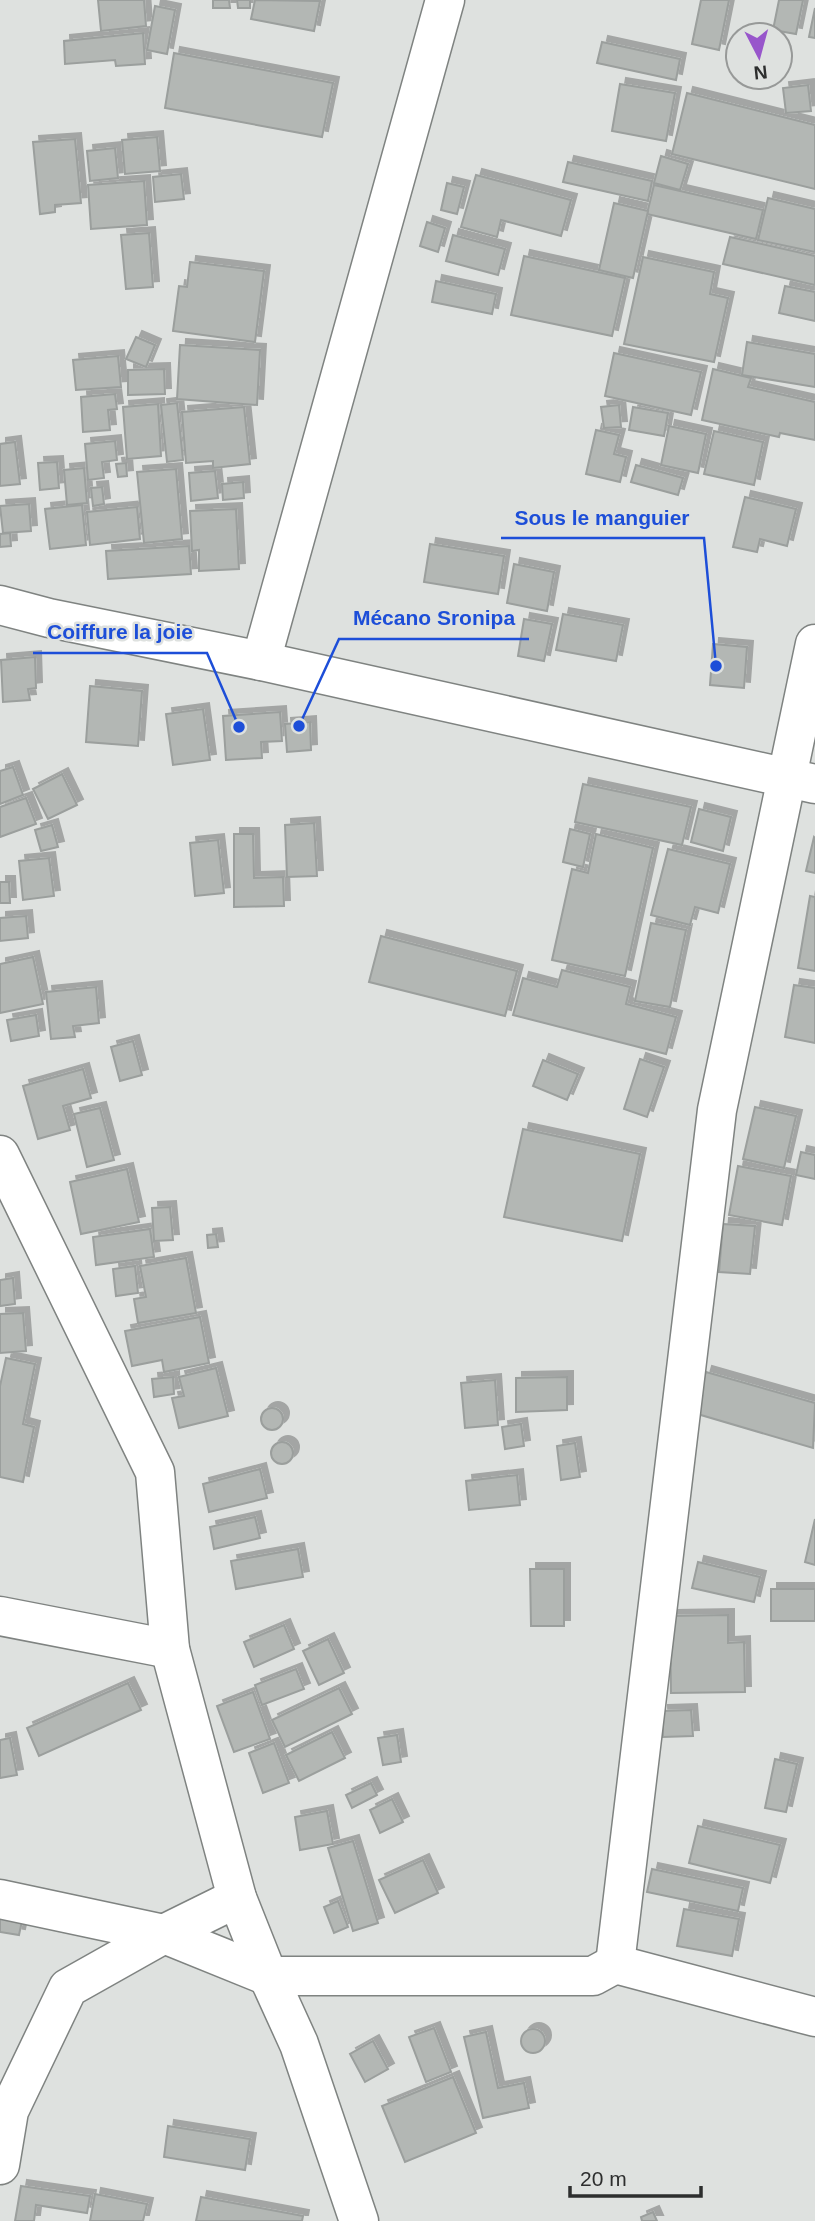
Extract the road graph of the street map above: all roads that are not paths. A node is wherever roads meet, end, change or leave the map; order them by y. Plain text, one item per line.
1 (445, 0) edge
2 (0, 605) edge
3 (815, 643) edge
4 (261, 661) junction
5 (800, 780) edge
6 (0, 1155) edge
7 (0, 1616) edge
8 (170, 1649) junction
9 (237, 1898) junction
10 (0, 1899) edge
11 (164, 1934) junction
12 (615, 1964) junction
13 (268, 1976) junction
14 (815, 2017) edge
15 (0, 2165) edge
16 (359, 2221) edge

1 - 4 street
2 - 4 street
3 - 5 street
4 - 5 street
5 - 12 street
6 - 8 street
7 - 8 street
8 - 9 street
9 - 11 street
9 - 13 street
10 - 11 street
11 - 13 street
11 - 15 street
12 - 13 street
12 - 14 street
13 - 16 street

